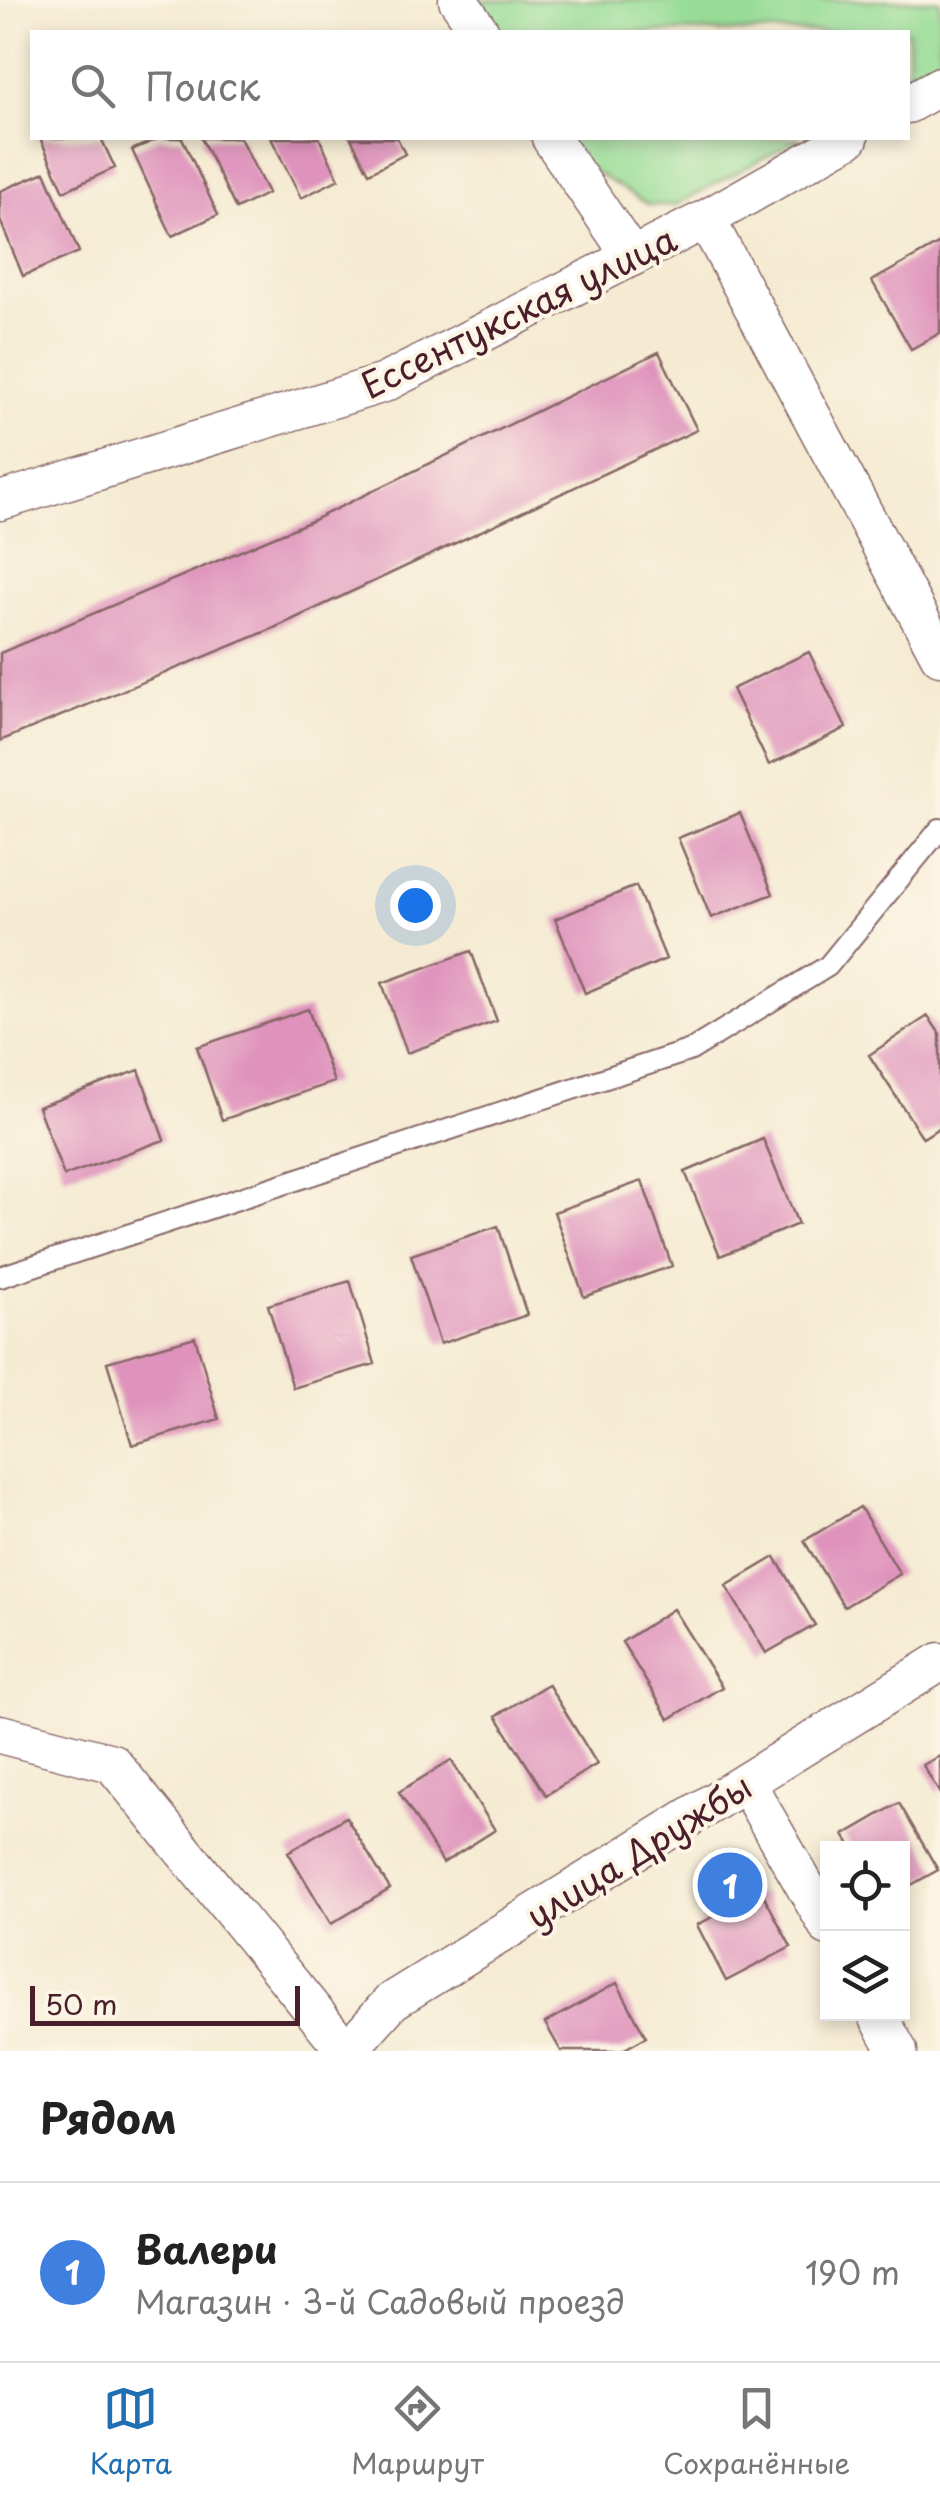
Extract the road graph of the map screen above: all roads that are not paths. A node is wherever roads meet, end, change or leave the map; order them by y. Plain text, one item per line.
1 (458, 0) edge
2 (479, 30) edge
3 (940, 86) edge
4 (910, 103) edge
5 (552, 140) edge
6 (846, 140) edge
7 (706, 219) junction
8 (632, 256) junction
9 (0, 502) edge
10 (940, 656) edge
11 (940, 829) edge
12 (0, 1277) edge
13 (940, 1662) edge
14 (0, 1734) edge
15 (746, 1783) junction
16 (820, 1912) edge
17 (881, 2021) edge
18 (347, 2051) edge
19 (898, 2051) edge

1 - 2 street
3 - 4 street
5 - 8 street
6 - 7 street, Ессентукская улица
7 - 8 street, Ессентукская улица
7 - 10 street
8 - 9 street, Ессентукская улица
11 - 12 lane
13 - 15 street, улица Дружбы
14 - 18 street
15 - 16 street
15 - 18 street, улица Дружбы
17 - 19 street

